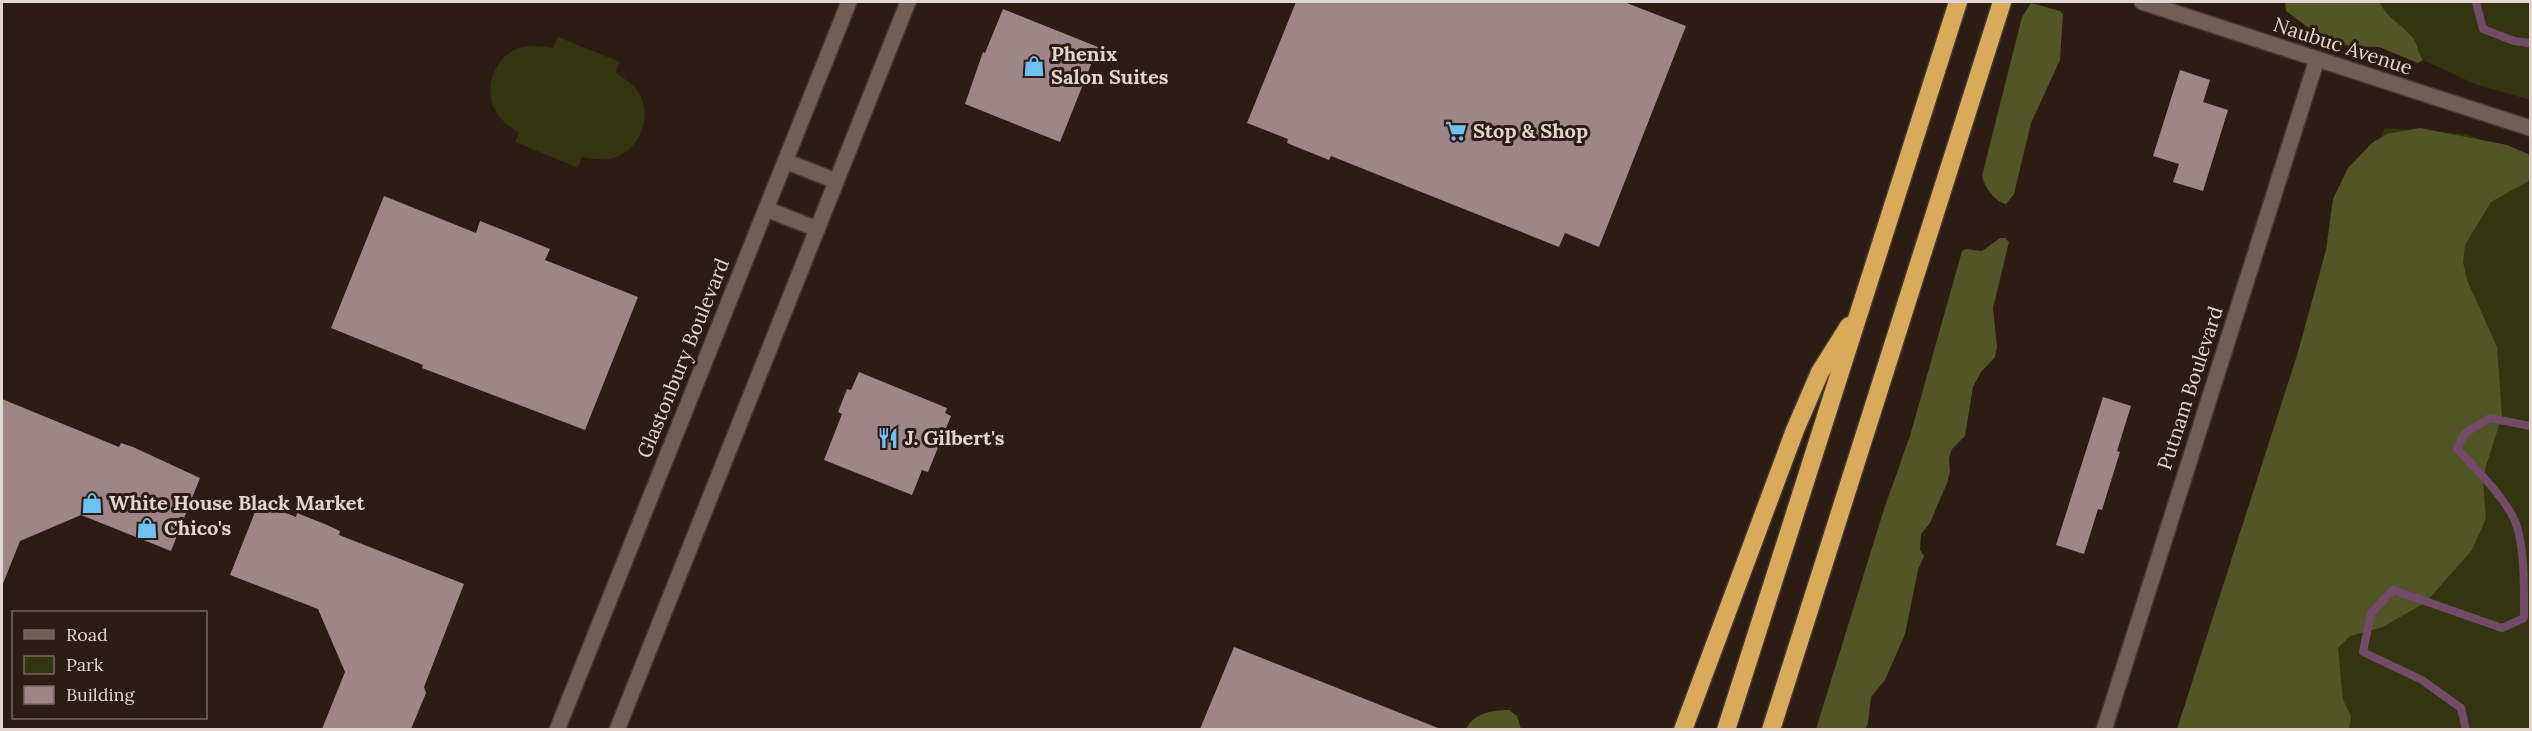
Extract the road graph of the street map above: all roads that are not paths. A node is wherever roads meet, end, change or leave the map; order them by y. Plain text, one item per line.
1 (849, 2) edge
2 (908, 2) edge
3 (2002, 2) edge
4 (2142, 2) edge
5 (1957, 6) edge
6 (2317, 59) junction
7 (2530, 128) edge
8 (785, 161) junction
9 (836, 181) junction
10 (766, 208) junction
11 (816, 229) junction
12 (1859, 312) junction
13 (557, 729) edge
14 (617, 729) edge
15 (1683, 729) edge
16 (1726, 729) edge
17 (1771, 729) edge
18 (2104, 729) edge

1 - 8 street, Glastonbury Boulevard
2 - 9 street
3 - 17 highway
4 - 6 street, Naubuc Avenue
5 - 12 highway
6 - 7 street, Naubuc Avenue
6 - 18 street, Putnam Boulevard
8 - 9 street
8 - 10 street, Glastonbury Boulevard
9 - 11 street
10 - 11 street
10 - 13 street, Glastonbury Boulevard
11 - 14 street
12 - 15 highway
12 - 16 highway

